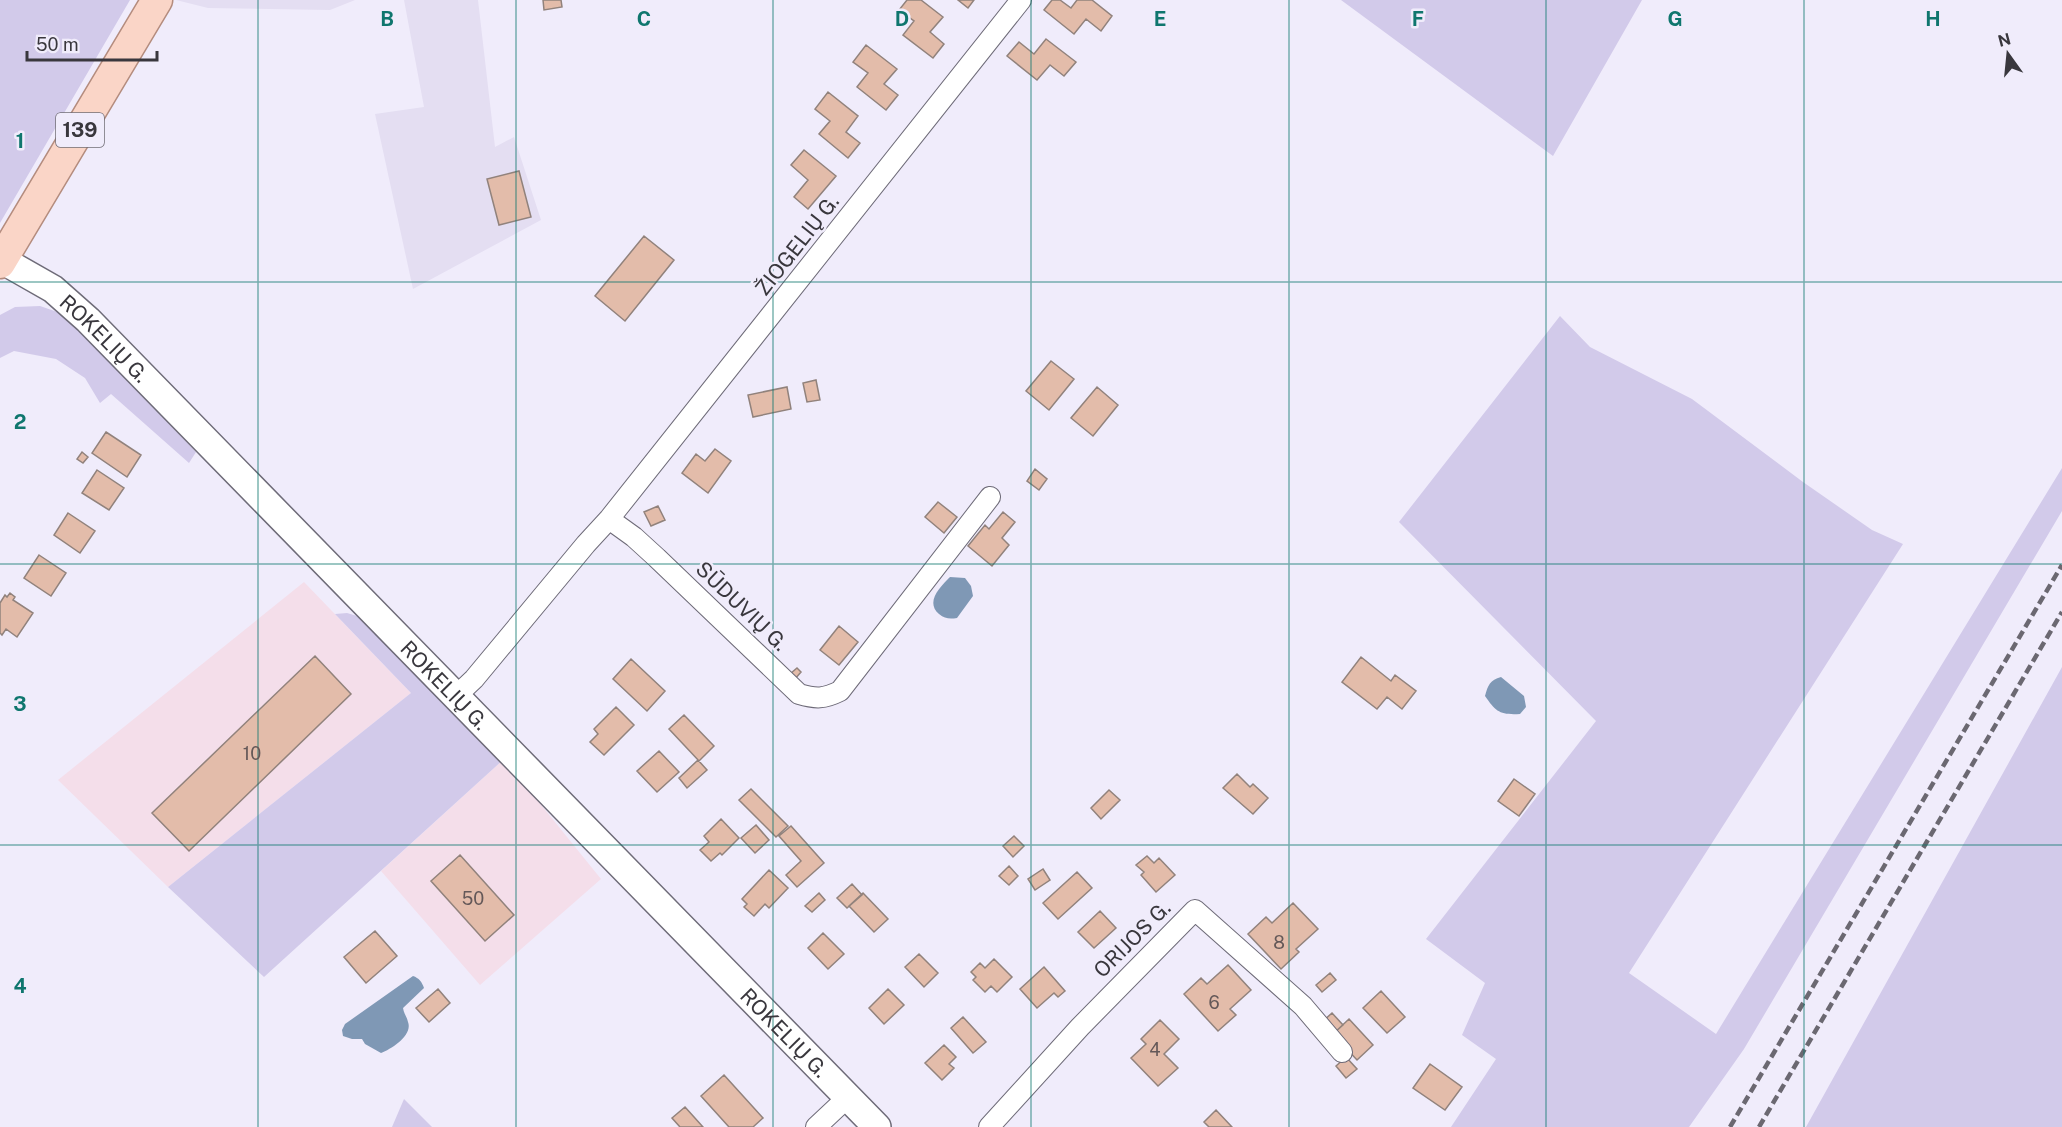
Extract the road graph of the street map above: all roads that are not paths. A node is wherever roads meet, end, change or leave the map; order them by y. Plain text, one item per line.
1 (157, 0) edge
2 (1021, 0) edge
3 (1, 262) edge
4 (990, 497) dead end
5 (609, 519) junction
6 (455, 697) junction
7 (1342, 1052) dead end
8 (848, 1097) junction
9 (816, 1127) edge
10 (877, 1127) edge
11 (989, 1127) edge

1 - 3 main road, 139
2 - 5 street, ŽIOGELIŲ G.
3 - 6 main road, ROKELIŲ G.
4 - 5 street, SŪDUVIŲ G.
5 - 6 street
6 - 8 main road, ROKELIŲ G.
7 - 11 street, ORIJOS G.
8 - 9 street
8 - 10 main road, ROKELIŲ G.

